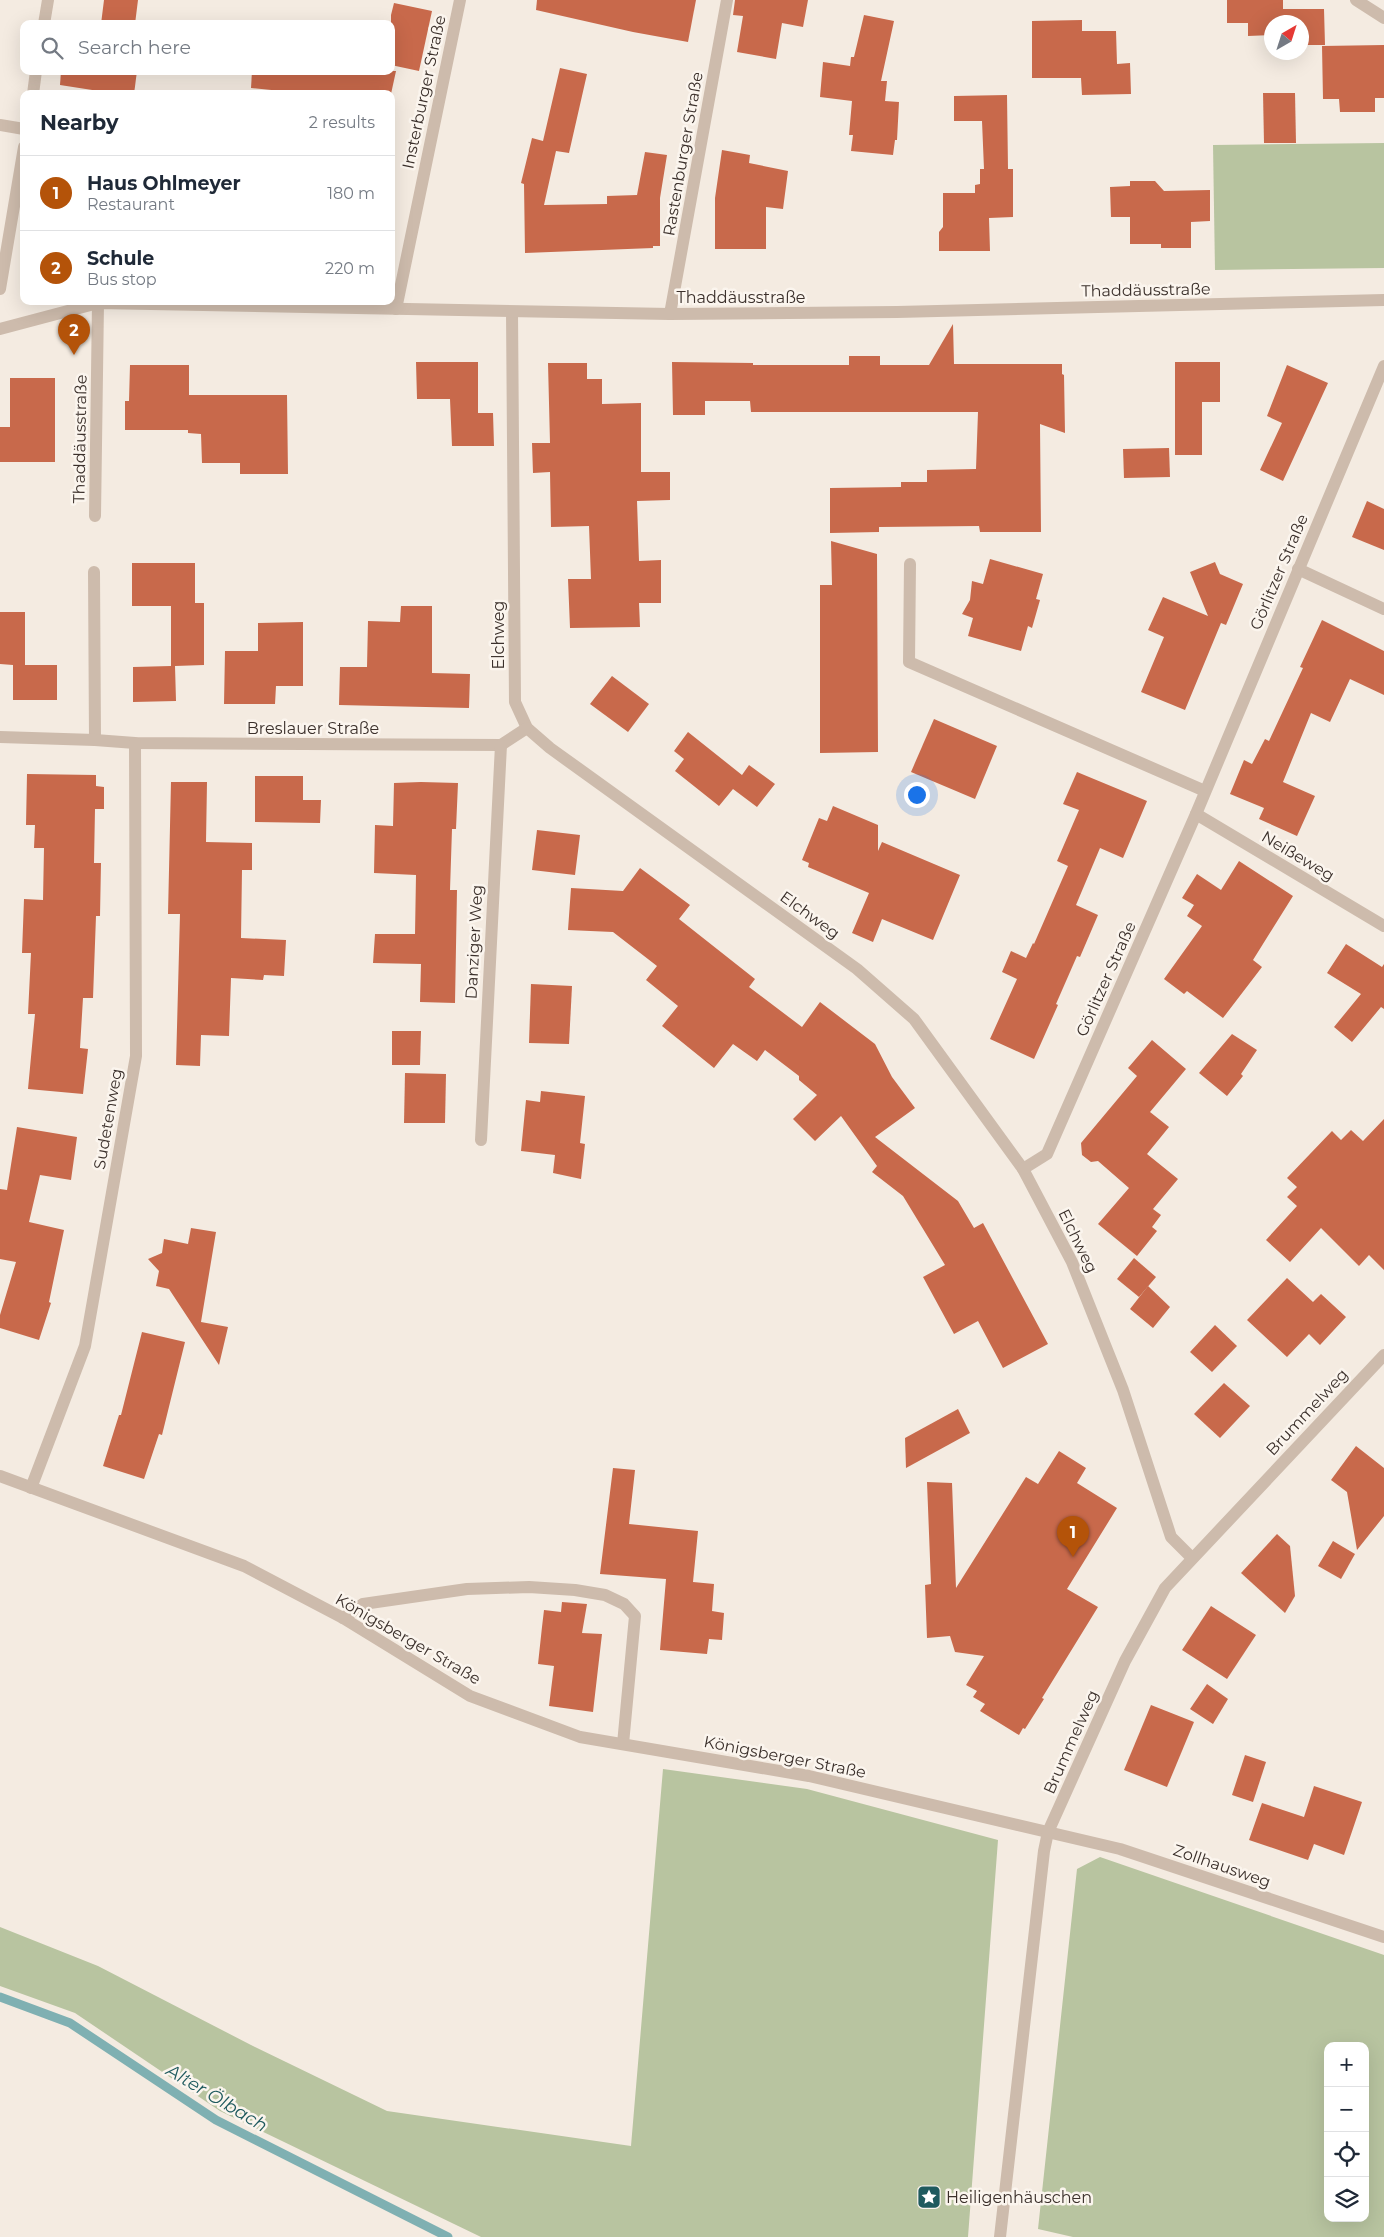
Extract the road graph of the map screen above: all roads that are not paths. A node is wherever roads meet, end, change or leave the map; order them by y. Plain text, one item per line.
1 (48, 0) edge
2 (460, 0) edge
3 (728, 0) edge
4 (1356, 0) edge
5 (1384, 18) edge
6 (45, 20) edge
7 (35, 75) edge
8 (34, 90) edge
9 (0, 125) edge
10 (20, 128) edge
11 (20, 172) edge
12 (0, 289) edge
13 (1384, 300) edge
14 (87, 305) edge
15 (98, 305) edge
16 (226, 305) edge
17 (396, 309) junction
18 (512, 312) junction
19 (670, 314) junction
20 (0, 329) edge
21 (1384, 366) edge
22 (95, 516) dead end
23 (910, 564) dead end
24 (1298, 569) junction
25 (94, 572) dead end
26 (1384, 609) edge
27 (527, 728) junction
28 (0, 737) edge
29 (95, 740) junction
30 (136, 744) junction
31 (501, 745) junction
32 (1205, 791) junction
33 (1196, 814) junction
34 (1384, 926) edge
35 (480, 1140) dead end
36 (1024, 1169) junction
37 (1384, 1355) edge
38 (0, 1476) edge
39 (31, 1488) junction
40 (1192, 1558) junction
41 (343, 1618) junction
42 (623, 1744) junction
43 (1048, 1832) junction
44 (1384, 1937) edge
45 (1000, 2237) edge

1 - 6 street
2 - 17 street, Insterburger Straße
3 - 19 street, Rastenburger Straße
4 - 5 street
7 - 8 street
9 - 10 street
11 - 12 street
13 - 19 street, Thaddäusstraße
14 - 20 street, Thaddäusstraße
15 - 22 street, Thaddäusstraße
16 - 17 street, Thaddäusstraße
17 - 18 street, Thaddäusstraße
18 - 19 street, Thaddäusstraße
18 - 27 street, Elchweg
21 - 24 street, Görlitzer Straße
23 - 32 street
24 - 26 street
24 - 32 street, Görlitzer Straße
25 - 29 street
27 - 31 street
27 - 36 street, Elchweg
28 - 29 street, Breslauer Straße
29 - 30 street, Breslauer Straße
30 - 31 street, Breslauer Straße
30 - 39 street, Sudetenweg
31 - 35 street, Danziger Weg
32 - 33 street, Görlitzer Straße
33 - 34 street, Neißeweg
33 - 36 street, Görlitzer Straße
36 - 40 street, Elchweg
37 - 40 street, Brummelweg
38 - 39 street, Königsberger Straße
39 - 41 street, Königsberger Straße
40 - 43 street, Brummelweg
41 - 42 street, Königsberger Straße
41 - 42 street
42 - 43 street, Königsberger Straße
43 - 44 street, Zollhausweg
43 - 45 street, Brummelweg

